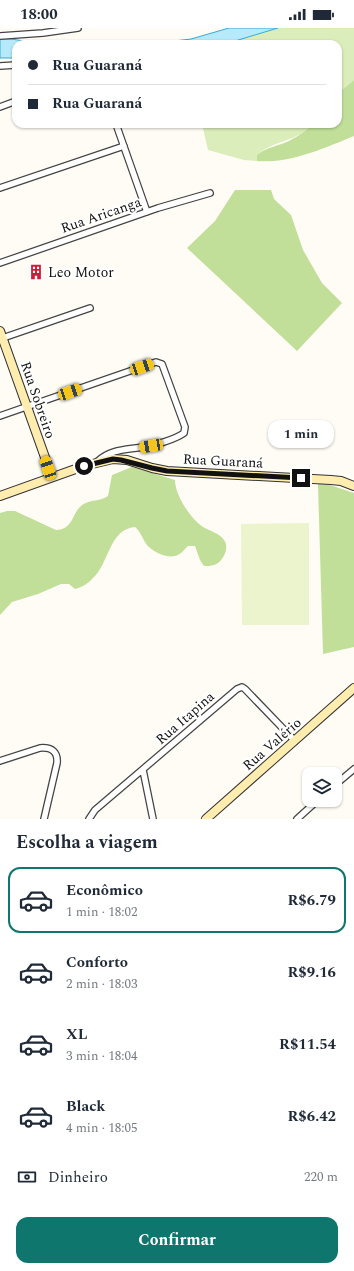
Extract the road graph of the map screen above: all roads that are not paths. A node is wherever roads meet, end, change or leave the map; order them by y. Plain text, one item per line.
1 (78, 28) edge
2 (0, 36) edge
3 (12, 65) edge
4 (0, 66) edge
5 (12, 102) edge
6 (0, 107) edge
7 (117, 128) edge
8 (124, 146) junction
9 (0, 188) edge
10 (210, 193) dead end
11 (147, 212) junction
12 (0, 262) edge
13 (90, 308) dead end
14 (1, 336) edge
15 (27, 407) junction
16 (0, 416) edge
17 (98, 462) junction
18 (52, 478) junction
19 (354, 486) edge
20 (0, 496) edge
21 (354, 688) edge
22 (295, 741) junction
23 (0, 761) edge
24 (354, 769) edge
25 (143, 770) junction
26 (342, 779) edge
27 (310, 807) edge
28 (215, 815) edge
29 (44, 819) edge
30 (89, 819) edge
31 (153, 819) edge
32 (206, 819) edge
33 (297, 819) edge

1 - 2 street
3 - 4 street
5 - 6 street
7 - 8 street
8 - 9 street
8 - 11 street
10 - 11 street, Rua Aricanga
11 - 12 street, Rua Aricanga
13 - 14 street
14 - 15 street, Rua Sobreiro
15 - 16 street
15 - 17 street
15 - 18 street, Rua Sobreiro
17 - 18 street, Rua Guaraná
17 - 19 street, Rua Guaraná
18 - 20 street, Rua Guaraná
21 - 22 street, Rua Valério
22 - 25 street, Rua Itapina
22 - 28 street, Rua Valério
23 - 29 street
24 - 26 street
25 - 30 street, Rua Itapina
25 - 31 street
27 - 33 street
28 - 32 street, Rua Valério

